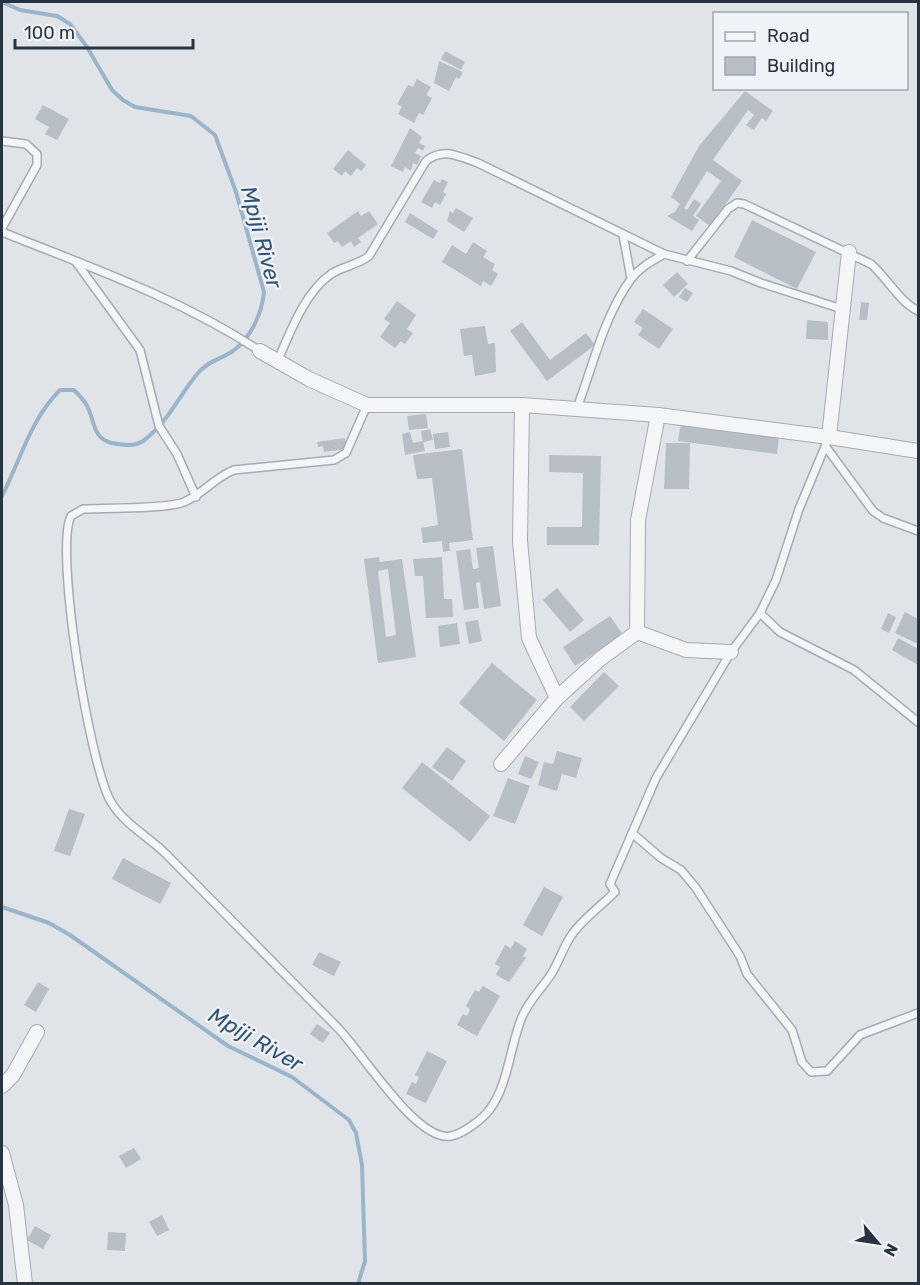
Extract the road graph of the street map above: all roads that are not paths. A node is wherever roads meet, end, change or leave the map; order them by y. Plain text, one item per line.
1 (2, 141) edge
2 (2, 230) edge
3 (623, 235) junction
4 (849, 252) junction
5 (664, 254) junction
6 (687, 261) junction
7 (76, 262) junction
8 (631, 279) junction
9 (844, 310) junction
10 (918, 311) edge
11 (260, 351) joint
12 (277, 362) junction
13 (367, 405) junction
14 (522, 405) junction
15 (577, 408) junction
16 (658, 415) junction
17 (827, 442) junction
18 (918, 452) edge
19 (196, 497) junction
20 (918, 531) edge
21 (760, 613) junction
22 (637, 632) junction
23 (731, 652) junction
24 (557, 698) junction
25 (918, 722) edge
26 (501, 764) dead end
27 (632, 833) junction
28 (918, 1013) edge
29 (37, 1032) dead end
30 (2, 1086) edge
31 (2, 1153) edge
32 (25, 1284) edge

1 - 2 lane
2 - 7 lane
3 - 5 lane
3 - 8 lane
3 - 12 lane
4 - 6 lane
4 - 9 street
4 - 10 lane
5 - 6 lane
5 - 8 lane
6 - 9 lane
7 - 11 lane
7 - 19 lane
8 - 15 lane
9 - 17 street
11 - 12 street
12 - 13 street
13 - 14 street
13 - 19 lane
14 - 15 street
14 - 24 street
15 - 16 street
16 - 17 street
16 - 22 street
17 - 18 street
17 - 20 lane
17 - 21 lane
19 - 27 lane
21 - 23 lane
21 - 25 lane
22 - 23 street
22 - 24 street
23 - 27 lane
24 - 26 street
27 - 28 lane
29 - 30 street
31 - 32 street

